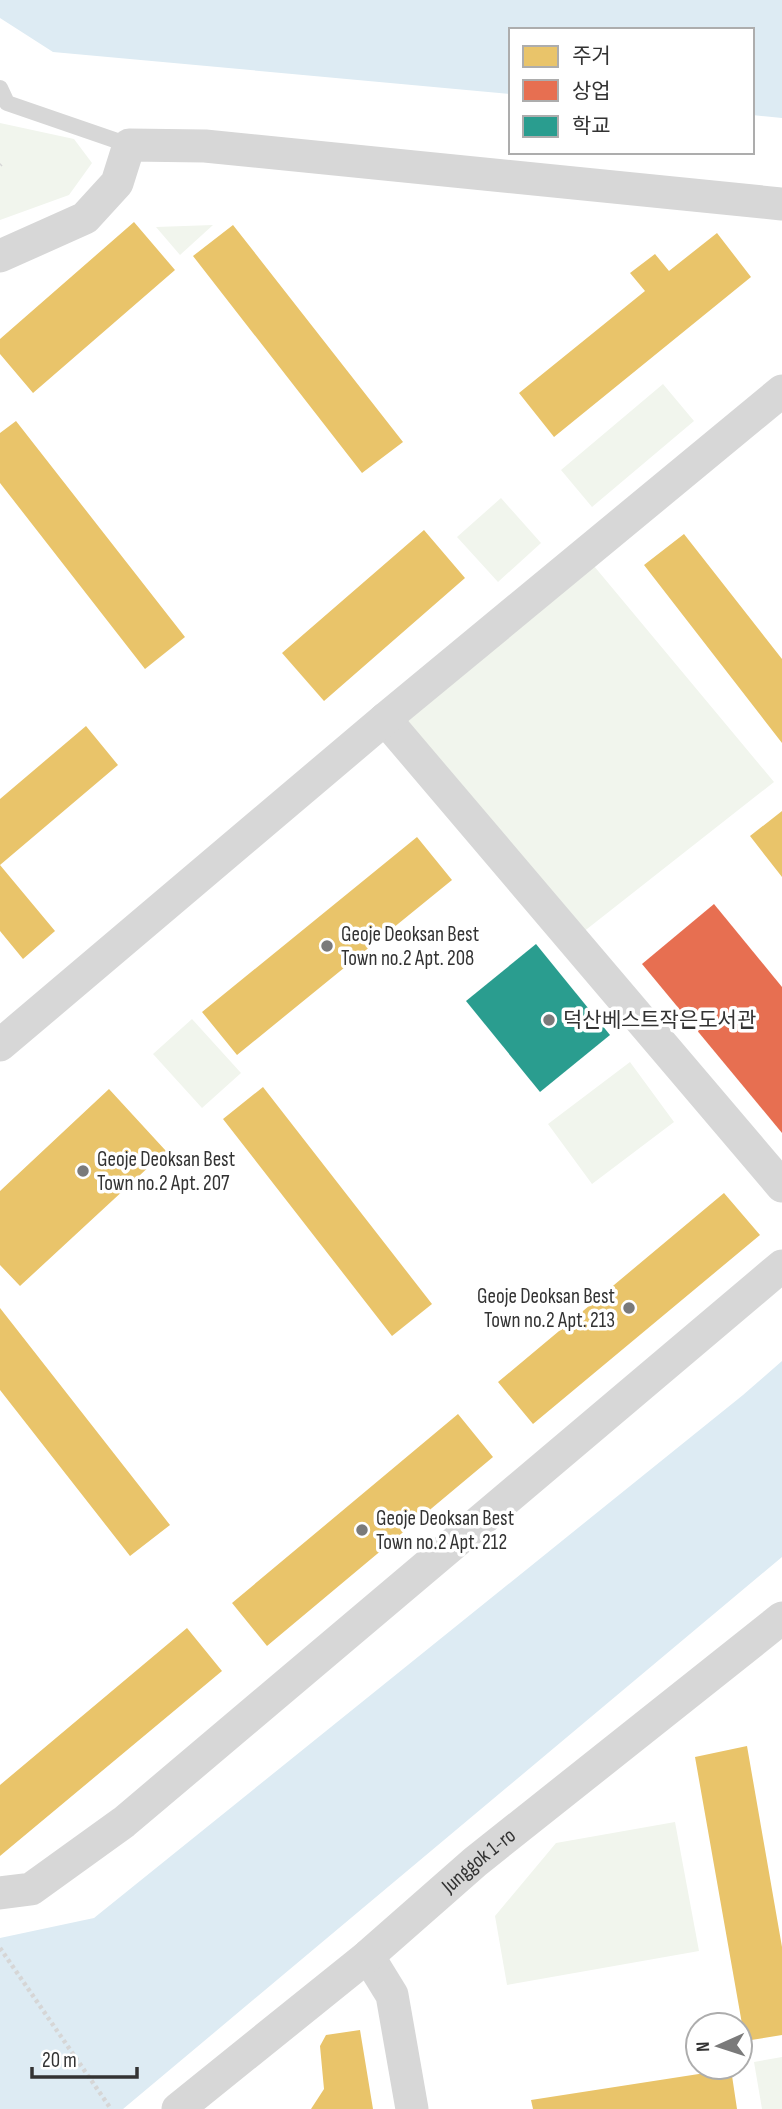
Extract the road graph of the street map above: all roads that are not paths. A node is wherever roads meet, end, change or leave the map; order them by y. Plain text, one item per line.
1 (0, 88) edge
2 (128, 145) junction
3 (782, 204) edge
4 (0, 256) edge
5 (782, 391) edge
6 (385, 719) junction
7 (0, 1045) edge
8 (782, 1186) edge
9 (782, 1266) edge
10 (782, 1618) edge
11 (0, 1894) edge
12 (368, 1956) junction
13 (178, 2109) edge
14 (412, 2109) edge

1 - 2 lane
2 - 3 street
2 - 4 street
5 - 6 street
6 - 7 street
6 - 8 street
9 - 11 street
10 - 12 street, Junggok 1-ro
12 - 13 street, Junggok 1-ro
12 - 14 street

